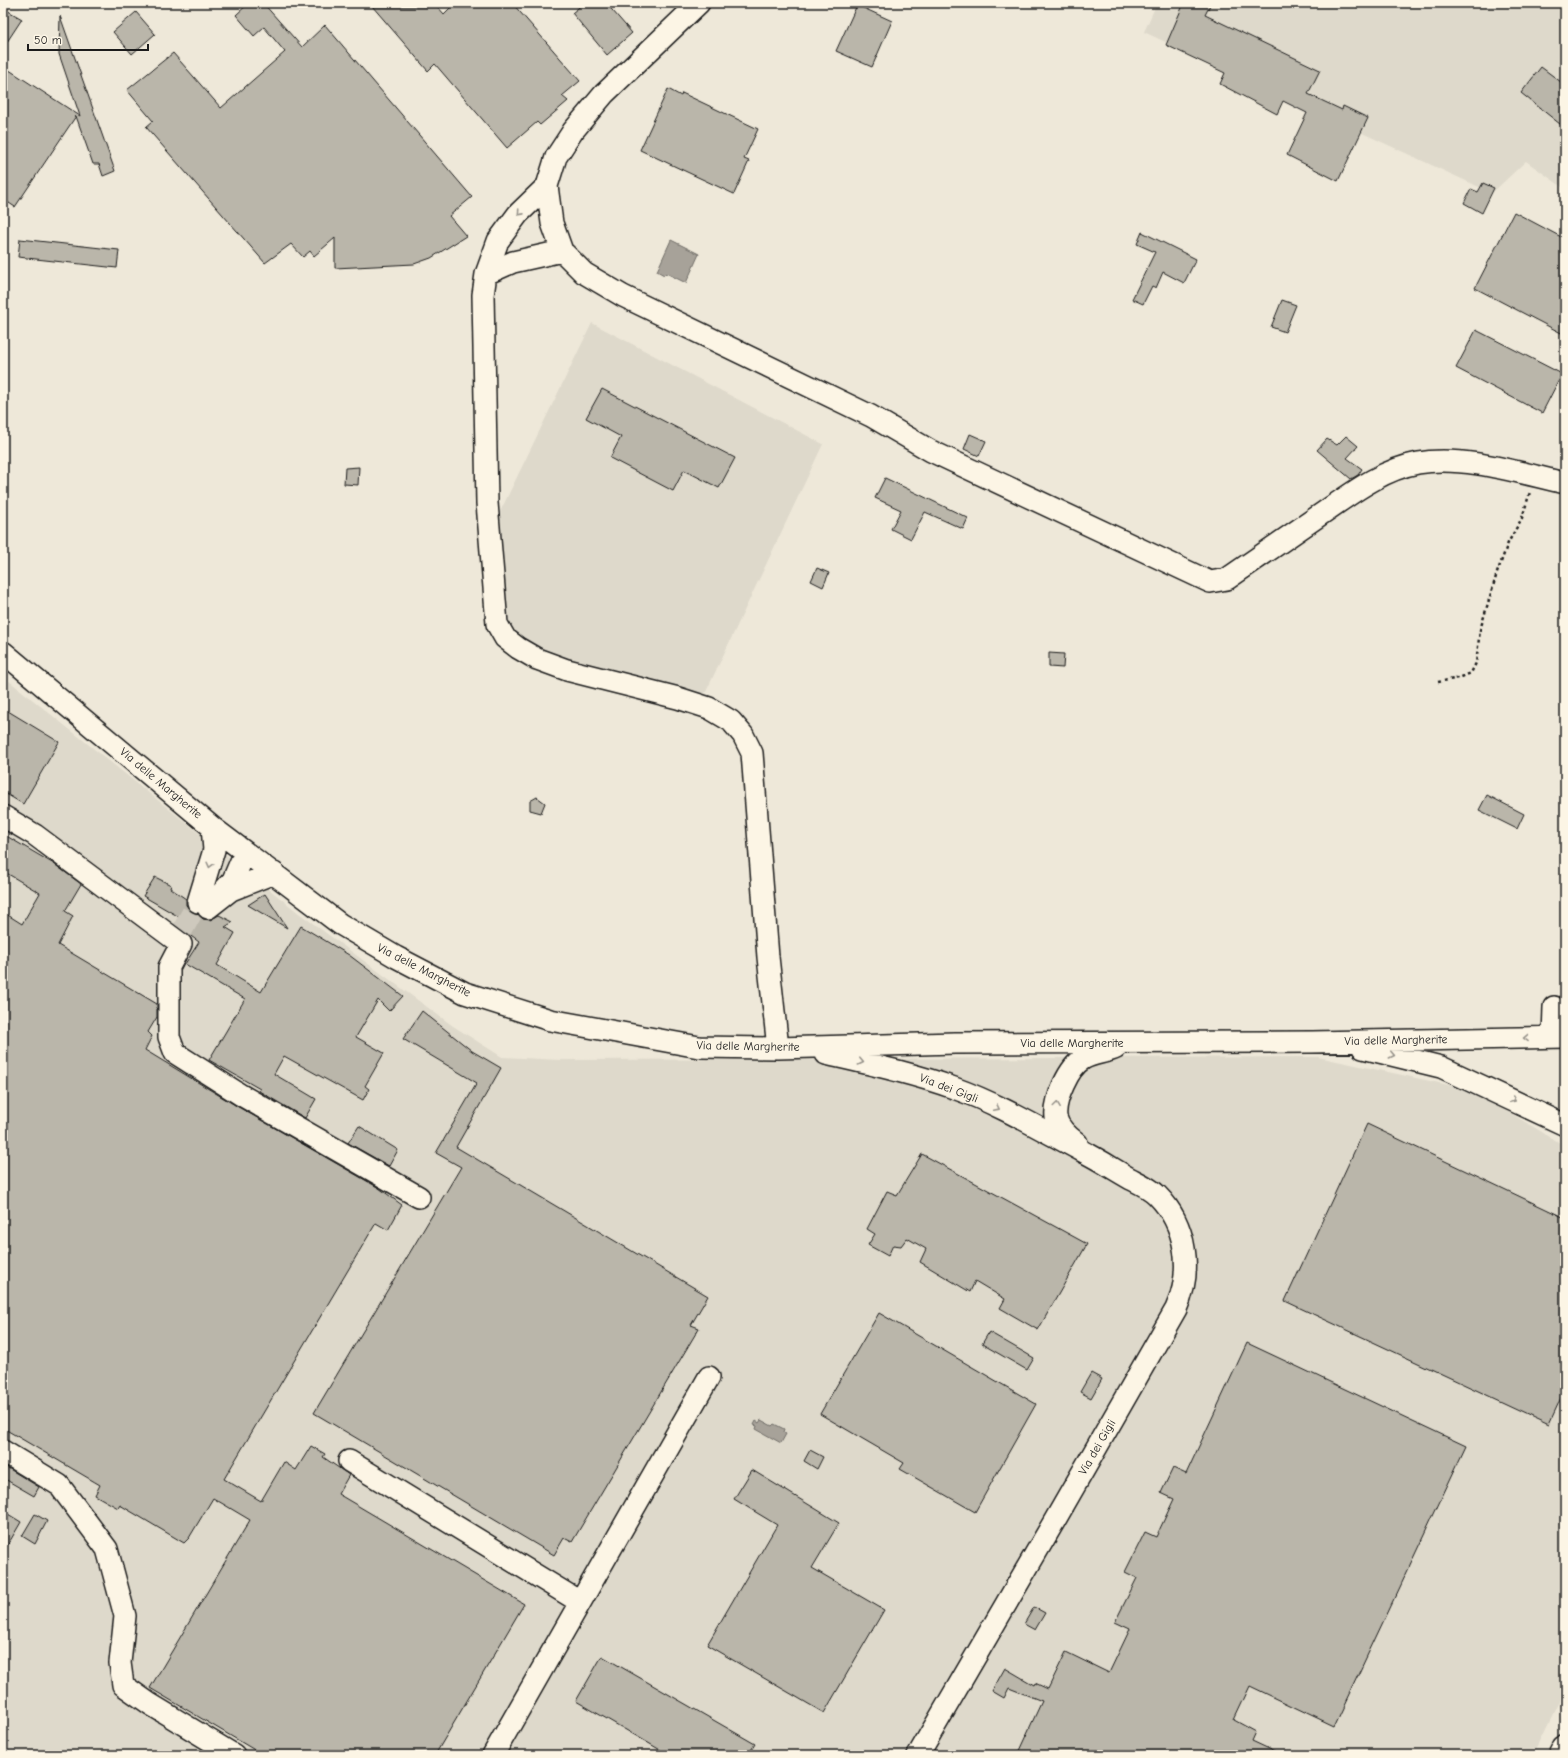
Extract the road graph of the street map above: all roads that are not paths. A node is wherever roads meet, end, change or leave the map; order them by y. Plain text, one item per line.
1 (699, 3) edge
2 (682, 13) edge
3 (547, 186) junction
4 (562, 250) junction
5 (486, 274) junction
6 (1565, 483) edge
7 (3, 652) edge
8 (3, 816) edge
9 (212, 826) junction
10 (245, 852) junction
11 (274, 873) junction
12 (203, 905) junction
13 (1554, 1007) dead end
14 (1559, 1037) edge
15 (1130, 1042) junction
16 (1312, 1042) junction
17 (787, 1048) junction
18 (1565, 1125) edge
19 (1092, 1157) junction
20 (419, 1197) dead end
21 (709, 1377) dead end
22 (3, 1451) edge
23 (349, 1461) dead end
24 (580, 1602) junction
25 (1565, 1747) edge
26 (234, 1755) edge
27 (493, 1755) edge
28 (918, 1755) edge
29 (1561, 1755) edge

1 - 2 street
2 - 3 street
3 - 4 street
3 -> 5 street
4 - 5 street
4 - 6 street
5 - 17 street
7 - 9 street, Via delle Margherite
8 - 20 street
9 - 10 street, Via delle Margherite
9 -> 12 street
10 - 11 street, Via delle Margherite
10 - 12 street
11 - 12 street
11 - 17 street, Via delle Margherite
13 - 14 street
14 -> 16 street, Via delle Margherite
15 - 16 street, Via delle Margherite
15 - 17 street, Via delle Margherite
19 -> 15 street, Via dei Gigli
16 -> 18 street
17 -> 19 street, Via dei Gigli
19 - 28 street, Via dei Gigli
21 - 24 street
22 - 26 street
23 - 24 street
24 - 27 street
25 - 29 street

